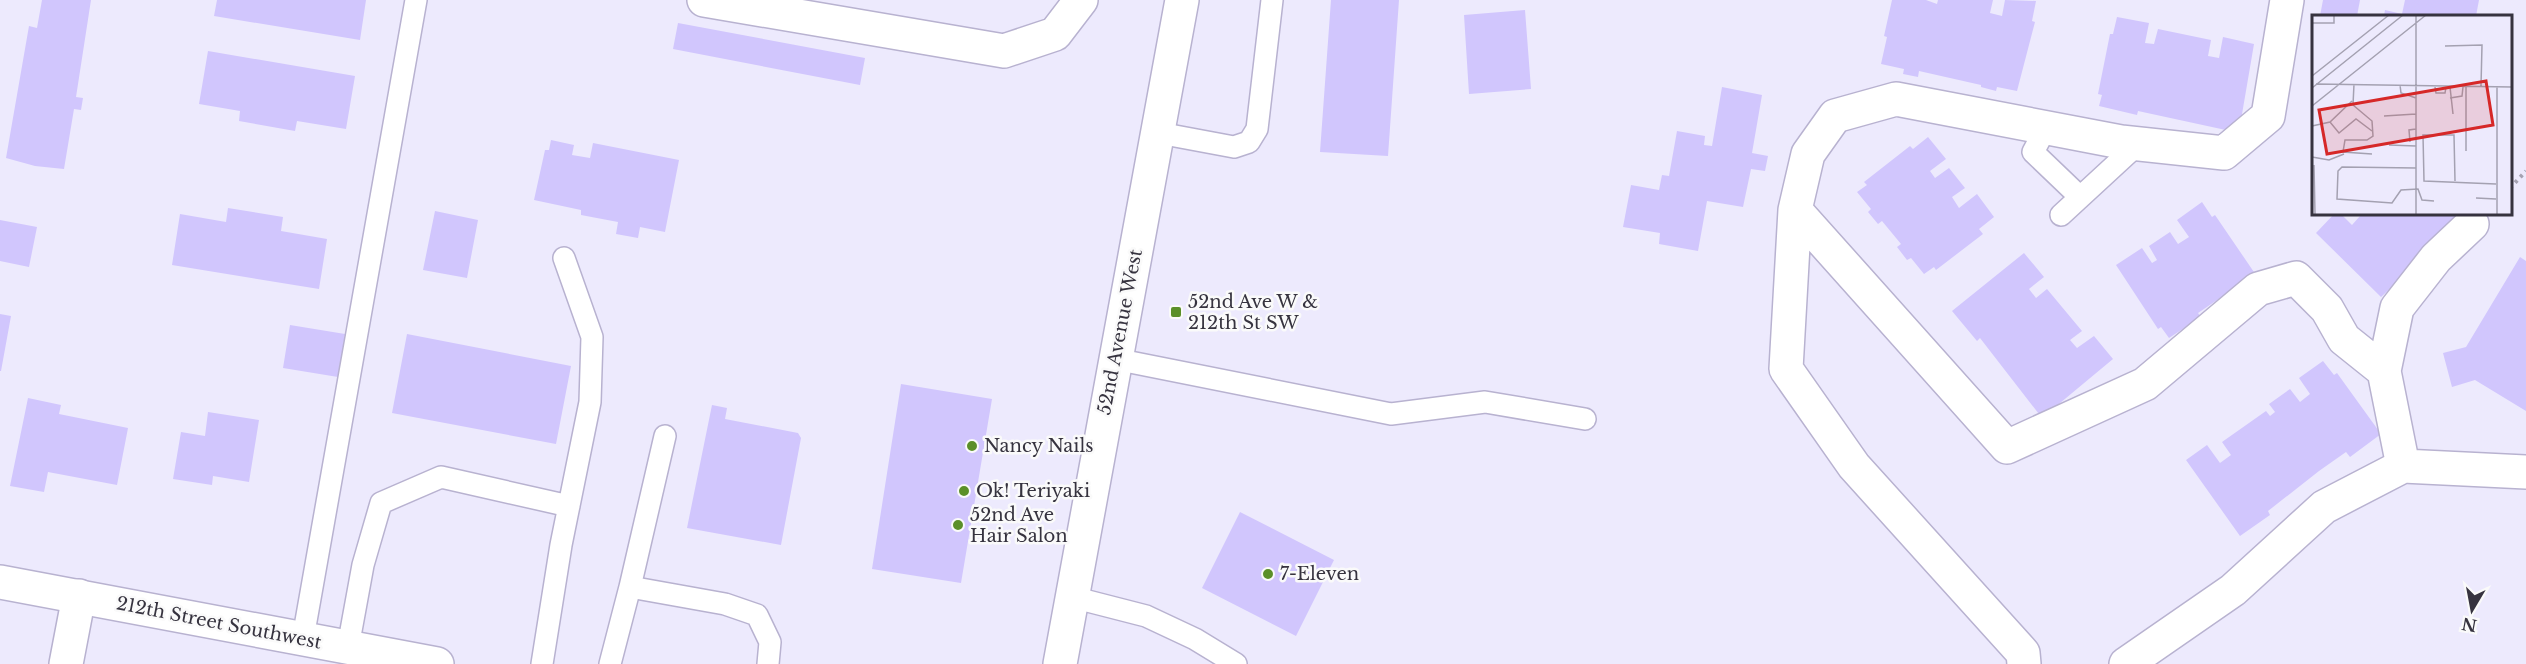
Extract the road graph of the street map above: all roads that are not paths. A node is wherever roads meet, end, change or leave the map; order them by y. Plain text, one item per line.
1 (416, 0) edge
2 (704, 0) edge
3 (1081, 0) edge
4 (1182, 0) edge
5 (1272, 0) edge
6 (2287, 0) edge
7 (2046, 128) junction
8 (1159, 133) junction
9 (2138, 144) junction
10 (2080, 197) junction
11 (1795, 210) junction
12 (2061, 215) dead end
13 (2472, 224) dead end
14 (564, 258) dead end
15 (1115, 359) junction
16 (2384, 371) junction
17 (1586, 419) dead end
18 (665, 436) dead end
19 (2403, 466) junction
20 (2526, 472) edge
21 (569, 506) junction
22 (0, 582) edge
23 (630, 587) junction
24 (79, 596) junction
25 (1072, 597) junction
26 (303, 638) junction
27 (348, 647) junction
28 (66, 664) edge
29 (437, 664) edge
30 (542, 664) edge
31 (610, 664) edge
32 (768, 664) edge
33 (1060, 664) edge
34 (1236, 664) edge
35 (2024, 664) edge
36 (2127, 664) edge

1 - 26 lane
2 - 3 street
4 - 8 street, 52nd Avenue West
5 - 8 lane
6 - 9 street
7 - 9 street
7 - 10 lane
7 - 11 street
8 - 15 street, 52nd Avenue West
9 - 10 lane
10 - 12 lane
11 - 16 street
11 - 35 street
13 - 16 street
14 - 21 lane
15 - 17 lane
15 - 25 street, 52nd Avenue West
16 - 19 street
18 - 23 lane
19 - 20 street
19 - 36 street
21 - 27 lane
21 - 30 lane
22 - 24 street, 212th Street Southwest
23 - 31 lane
23 - 32 lane
24 - 26 street, 212th Street Southwest
24 - 28 street
25 - 33 street, 52nd Avenue West
25 - 34 lane
26 - 27 street, 212th Street Southwest
27 - 29 street, 212th Street Southwest

